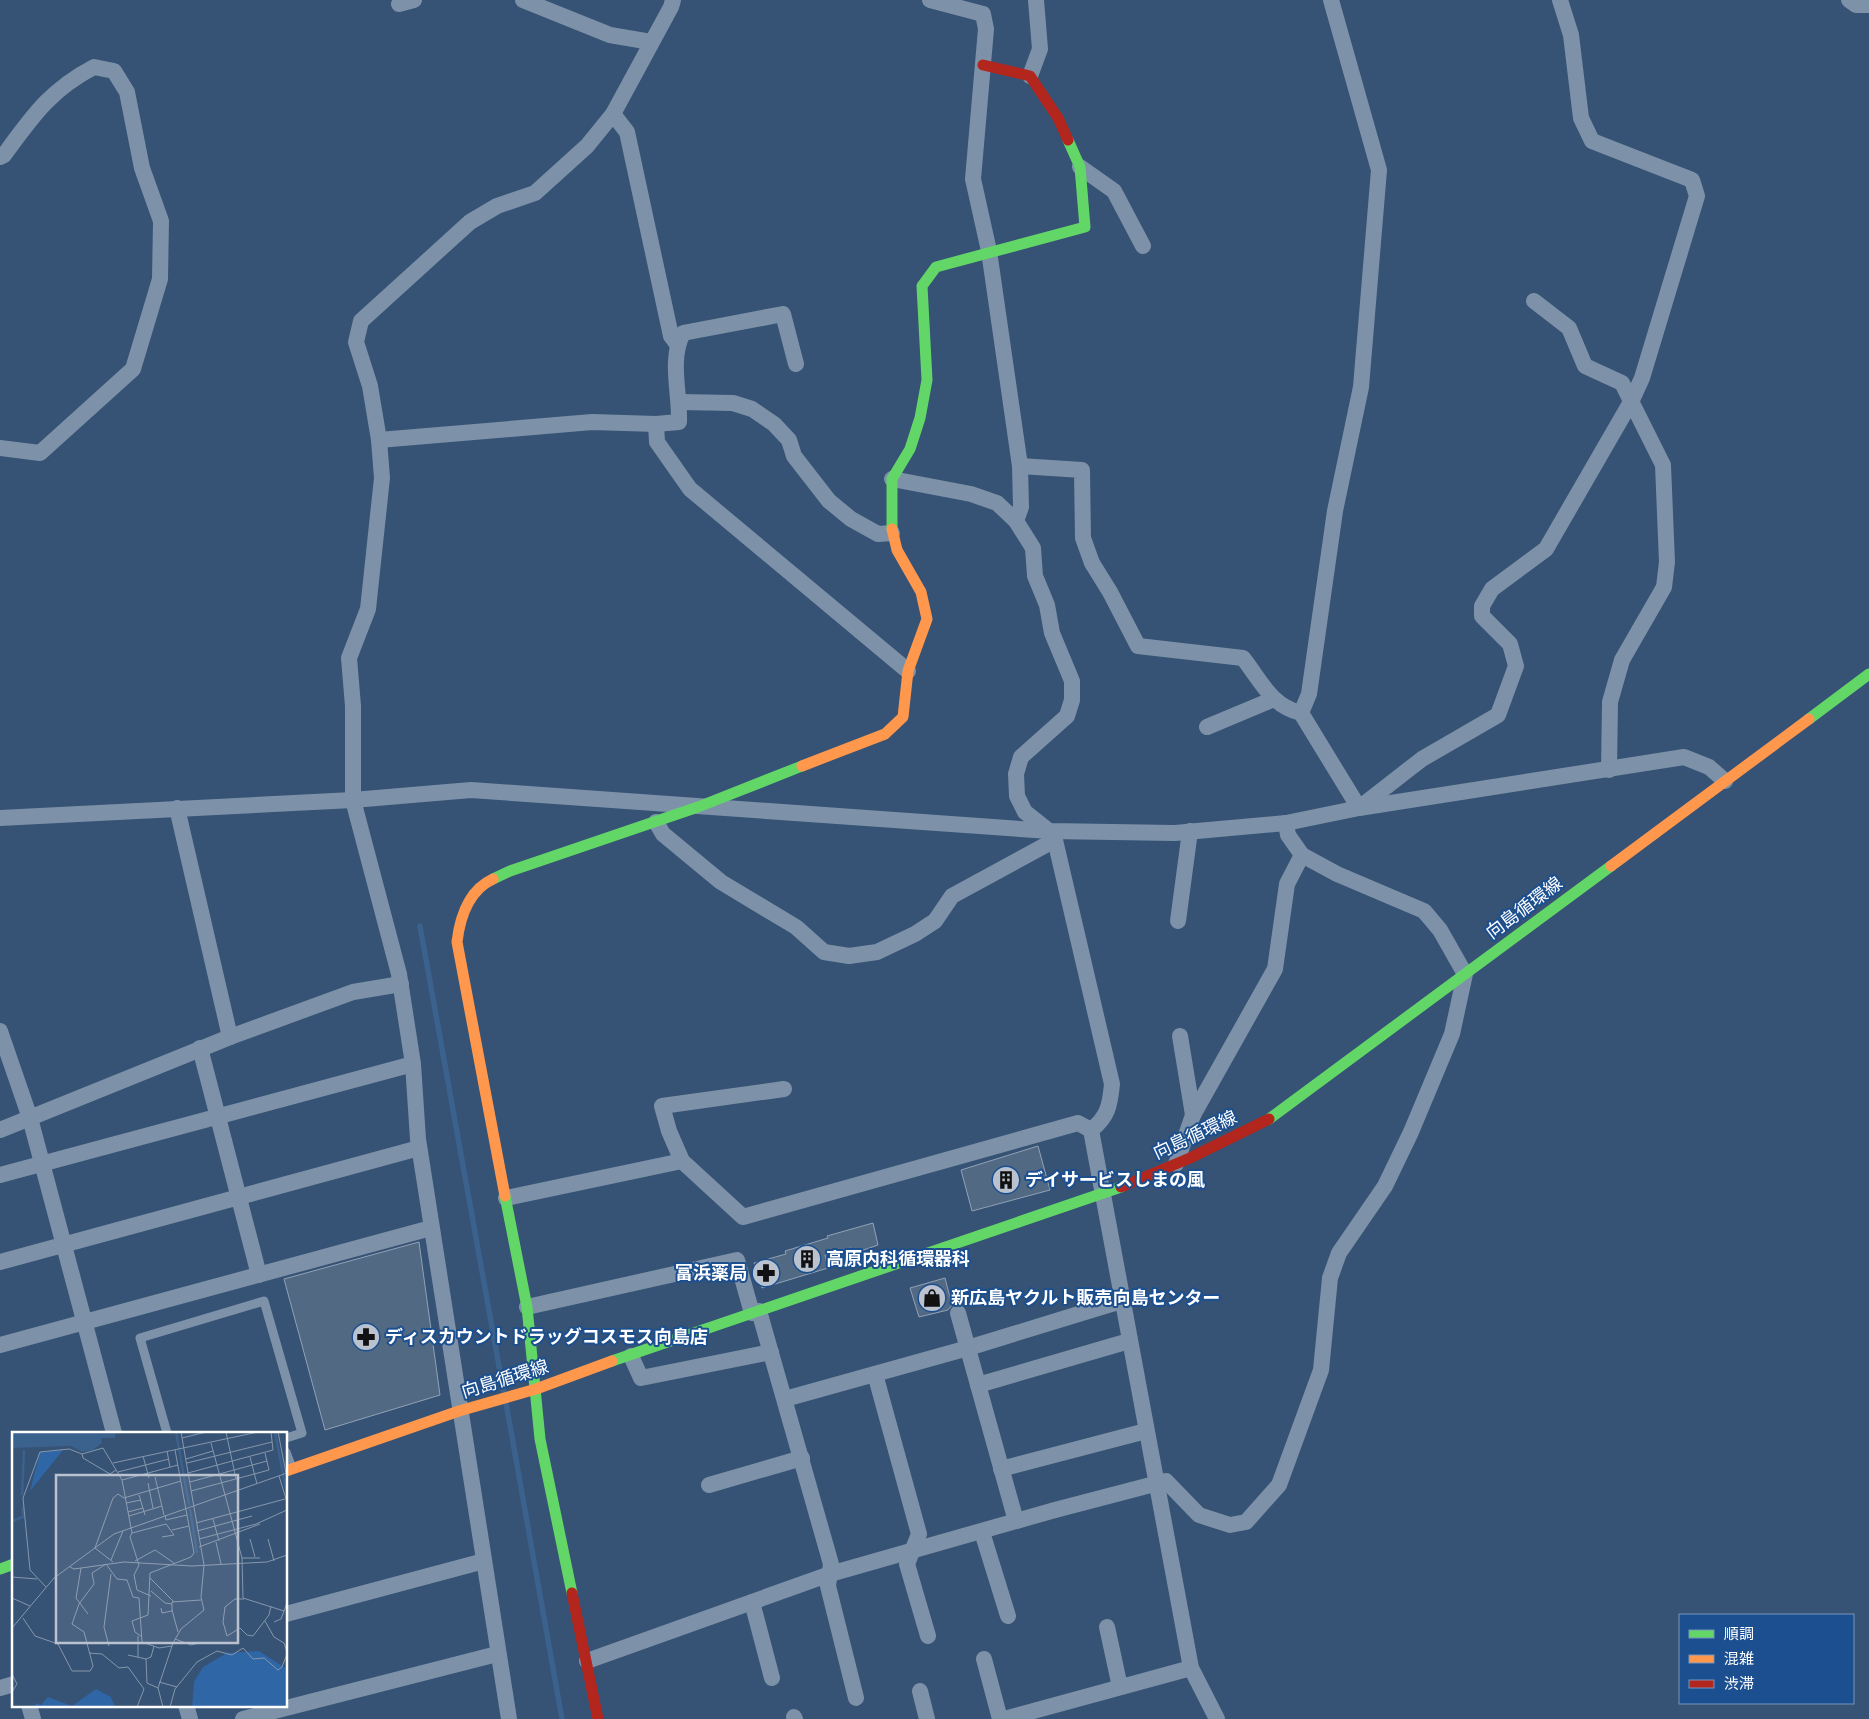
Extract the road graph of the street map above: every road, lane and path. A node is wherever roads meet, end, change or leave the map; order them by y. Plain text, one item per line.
1 (523, 0) edge
2 (673, 0) edge
3 (930, 0) edge
4 (1036, 0) edge
5 (1332, 0) edge
6 (1560, 0) edge
7 (1849, 0) edge
8 (1869, 6) edge
9 (651, 42) junction
10 (983, 65) junction
11 (1030, 76) junction
12 (613, 114) junction
13 (0, 157) edge
14 (1080, 167) junction
15 (1143, 246) dead end
16 (989, 250) junction
17 (1534, 301) dead end
18 (677, 344) junction
19 (796, 364) dead end
20 (1632, 400) junction
21 (680, 402) junction
22 (656, 424) junction
23 (379, 440) junction
24 (0, 448) edge
25 (1020, 466) junction
26 (892, 479) junction
27 (1016, 521) junction
28 (892, 533) junction
29 (908, 671) junction
30 (1869, 674) edge
31 (1274, 700) junction
32 (1301, 713) junction
33 (1207, 727) dead end
34 (1609, 770) junction
35 (1725, 781) junction
36 (353, 800) junction
37 (698, 807) junction
38 (177, 808) junction
39 (1359, 808) junction
40 (0, 818) edge
41 (656, 822) junction
42 (1286, 823) junction
43 (1190, 831) junction
44 (1052, 836) junction
45 (1302, 855) junction
46 (1178, 921) dead end
47 (1465, 974) junction
48 (401, 984) junction
49 (0, 1032) edge
50 (1180, 1036) dead end
51 (230, 1037) junction
52 (200, 1048) junction
53 (413, 1064) junction
54 (784, 1089) dead end
55 (1193, 1115) junction
56 (217, 1117) junction
57 (30, 1118) junction
58 (0, 1130) edge
59 (1090, 1130) junction
60 (419, 1148) junction
61 (682, 1162) junction
62 (42, 1164) junction
63 (1176, 1164) junction
64 (0, 1176) edge
65 (1101, 1194) junction
66 (238, 1197) junction
67 (506, 1198) junction
68 (431, 1228) junction
69 (64, 1245) junction
70 (0, 1262) edge
71 (259, 1275) junction
72 (1121, 1301) junction
73 (527, 1307) junction
74 (755, 1312) junction
75 (958, 1313) dead end
76 (84, 1322) junction
77 (1129, 1341) junction
78 (0, 1345) edge
79 (968, 1348) junction
80 (771, 1352) junction
81 (631, 1356) junction
82 (875, 1374) junction
83 (978, 1386) junction
84 (532, 1390) junction
85 (785, 1399) junction
86 (465, 1410) junction
87 (1146, 1431) junction
88 (114, 1432) edge
89 (167, 1432) edge
90 (288, 1438) edge
91 (802, 1458) junction
92 (289, 1469) edge
93 (1001, 1469) junction
94 (709, 1485) dead end
95 (1156, 1485) junction
96 (1016, 1522) junction
97 (982, 1532) junction
98 (912, 1552) junction
99 (484, 1561) junction
100 (12, 1565) edge
101 (0, 1569) edge
102 (830, 1574) junction
103 (752, 1602) junction
104 (288, 1613) edge
105 (1008, 1616) dead end
106 (1106, 1627) dead end
107 (928, 1636) dead end
108 (497, 1654) junction
109 (984, 1659) dead end
110 (587, 1661) junction
111 (1191, 1668) junction
112 (772, 1678) dead end
113 (1120, 1687) junction
114 (920, 1691) dead end
115 (856, 1698) dead end
116 (29, 1706) edge
117 (186, 1706) edge
118 (32, 1719) edge
119 (190, 1719) edge
120 (243, 1719) edge
121 (509, 1719) edge
122 (598, 1719) edge
123 (926, 1719) edge
124 (1000, 1719) edge
125 (1004, 1719) edge
126 (1217, 1719) edge

1 - 9 street
2 - 9 street
3 - 10 street
4 - 11 street
5 - 32 street
6 - 20 street
7 - 8 street
9 - 12 street
10 - 11 street
10 - 16 street
11 - 14 street
12 - 18 street
12 - 23 street
13 - 24 street
14 - 15 street
14 - 16 street
16 - 25 street
16 - 26 street
17 - 20 street
18 - 19 street
18 - 21 street
20 - 34 street
20 - 39 street
21 - 22 street
21 - 28 street
22 - 23 street
22 - 29 street
23 - 36 street
25 - 27 street
25 - 31 street
26 - 27 street
26 - 28 street
27 - 44 street
28 - 29 street
29 - 37 street
30 - 35 street, 向島循環線
31 - 32 street
31 - 33 street
32 - 39 street
34 - 35 street
34 - 39 street
35 - 47 street, 向島循環線
36 - 37 street
36 - 38 street
36 - 48 street
37 - 41 street
37 - 44 street
38 - 40 street
38 - 51 street
39 - 42 street
41 - 44 street
41 - 67 street
42 - 43 street
42 - 45 street
43 - 44 street
43 - 46 street
44 - 59 street
45 - 47 street
45 - 55 street
47 - 63 street, 向島循環線
47 - 95 street
48 - 51 street
48 - 53 street
49 - 57 street
50 - 55 street
51 - 52 street
52 - 56 street
52 - 57 street
53 - 56 street
53 - 60 street
54 - 61 street
55 - 63 street
56 - 62 street
56 - 66 street
57 - 58 street
57 - 62 street
59 - 61 street
59 - 65 street
60 - 66 street
60 - 68 street
61 - 67 street
62 - 64 street
62 - 69 street
63 - 65 street, 向島循環線
65 - 72 street
65 - 74 street, 向島循環線
66 - 69 street
66 - 71 street
67 - 73 street
68 - 71 street
68 - 86 street
69 - 70 street
69 - 76 street
71 - 76 street
72 - 77 street
72 - 79 street
73 - 74 street
73 - 84 street
74 - 80 street
74 - 81 street, 向島循環線
75 - 79 street
76 - 78 street
76 - 88 street
77 - 83 street
77 - 87 street
79 - 82 street
79 - 83 street
80 - 81 street
80 - 85 street
81 - 84 street, 向島循環線
82 - 85 street
82 - 98 street
83 - 93 street
84 - 86 street, 向島循環線
84 - 110 street
85 - 91 street
86 - 92 street, 向島循環線
86 - 99 street
87 - 93 street
87 - 95 street
89 - 90 lane
91 - 94 street
91 - 102 street
93 - 96 street
95 - 96 street
95 - 111 street
96 - 97 street
97 - 98 street
97 - 105 street
98 - 102 street
98 - 107 street
99 - 104 street
99 - 108 street
100 - 101 street
102 - 103 street
102 - 115 street
103 - 110 street
103 - 112 street
106 - 113 street
108 - 120 street
108 - 121 street
109 - 124 street
110 - 122 street
111 - 113 street
111 - 126 street
113 - 125 street
114 - 123 street
116 - 118 street
117 - 119 street

